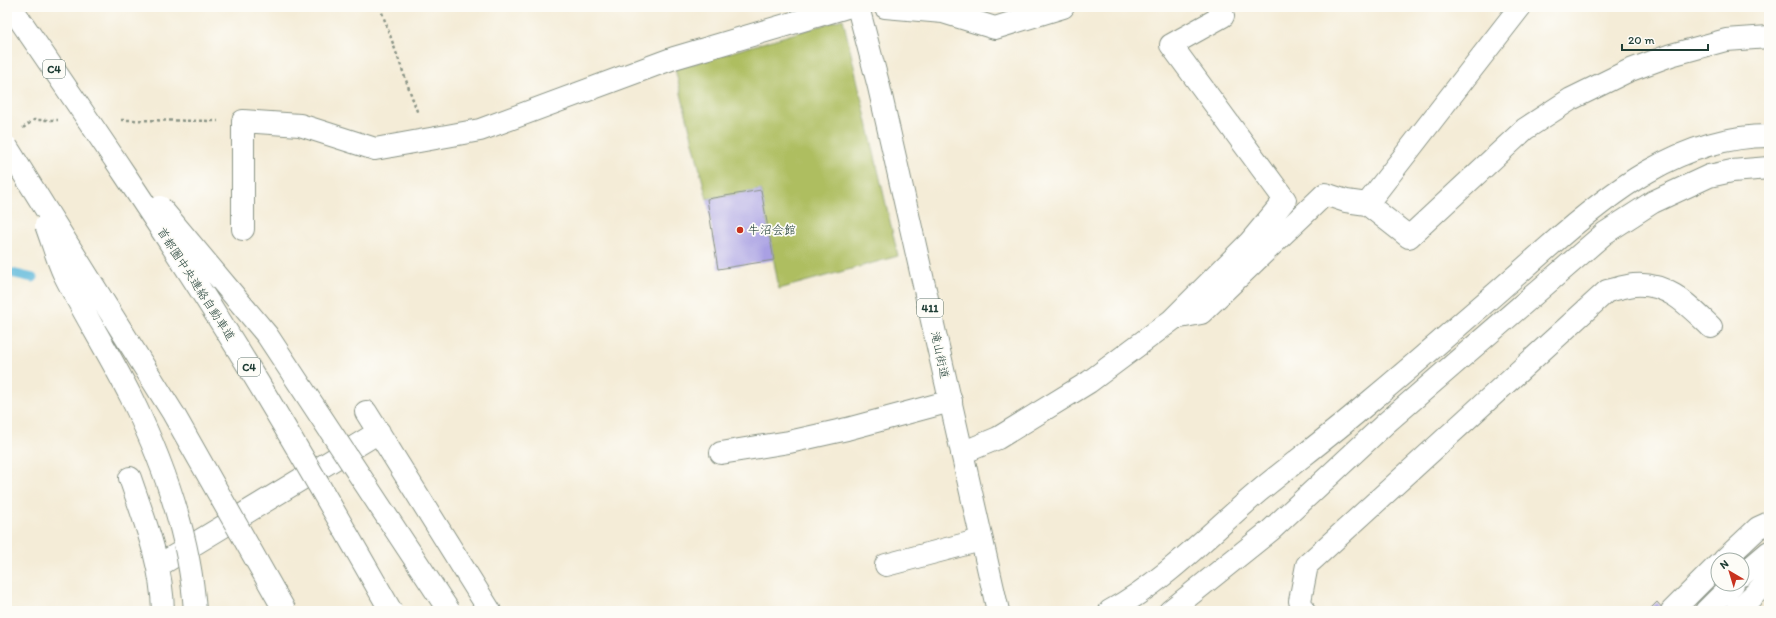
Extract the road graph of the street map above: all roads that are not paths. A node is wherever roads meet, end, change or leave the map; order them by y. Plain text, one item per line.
1 (11, 7) edge
2 (846, 7) edge
3 (858, 7) edge
4 (885, 7) edge
5 (1063, 7) edge
6 (1219, 7) edge
7 (1520, 7) edge
8 (1769, 37) edge
9 (96, 130) junction
10 (1769, 136) edge
11 (7, 147) edge
12 (1769, 168) edge
13 (29, 179) junction
14 (1367, 204) junction
15 (242, 229) dead end
16 (1172, 320) junction
17 (1711, 327) dead end
18 (951, 402) junction
19 (366, 412) dead end
20 (379, 432) junction
21 (720, 453) dead end
22 (962, 453) junction
23 (130, 478) dead end
24 (1769, 523) edge
25 (982, 540) junction
26 (1732, 552) edge
27 (1769, 552) edge
28 (886, 565) dead end
29 (158, 566) junction
30 (1750, 568) edge
31 (1710, 574) edge
32 (1769, 580) edge
33 (1725, 592) edge
34 (163, 611) edge
35 (196, 611) edge
36 (285, 611) edge
37 (391, 611) edge
38 (449, 611) edge
39 (490, 611) edge
40 (998, 611) edge
41 (1110, 611) edge
42 (1170, 611) edge
43 (1304, 611) edge
44 (1672, 611) edge
45 (1706, 611) edge
46 (1737, 611) edge

1 - 9 main road, 首都圏中央連絡自動車道 / C4, bridge
2 - 15 main road
3 - 18 main road, 滝山街道 / 411
4 - 5 main road
6 - 16 main road
7 - 14 main road
8 - 14 main road
9 - 37 main road, 首都圏中央連絡自動車道 / C4, bridge
9 - 38 main road, bridge
10 - 41 main road
11 - 13 main road, bridge
12 - 42 main road
13 - 35 main road, bridge
13 - 36 main road, bridge
14 - 16 main road
16 - 22 main road
17 - 43 main road
18 - 21 main road
18 - 22 main road, 滝山街道 / 411
19 - 20 main road
20 - 29 main road
20 - 39 main road
22 - 25 main road, 滝山街道 / 411
23 - 29 main road
24 - 26 main road
25 - 28 main road
25 - 40 main road, 滝山街道 / 411
27 - 30 main road
29 - 34 main road
31 - 44 main road
32 - 46 main road
33 - 45 main road

